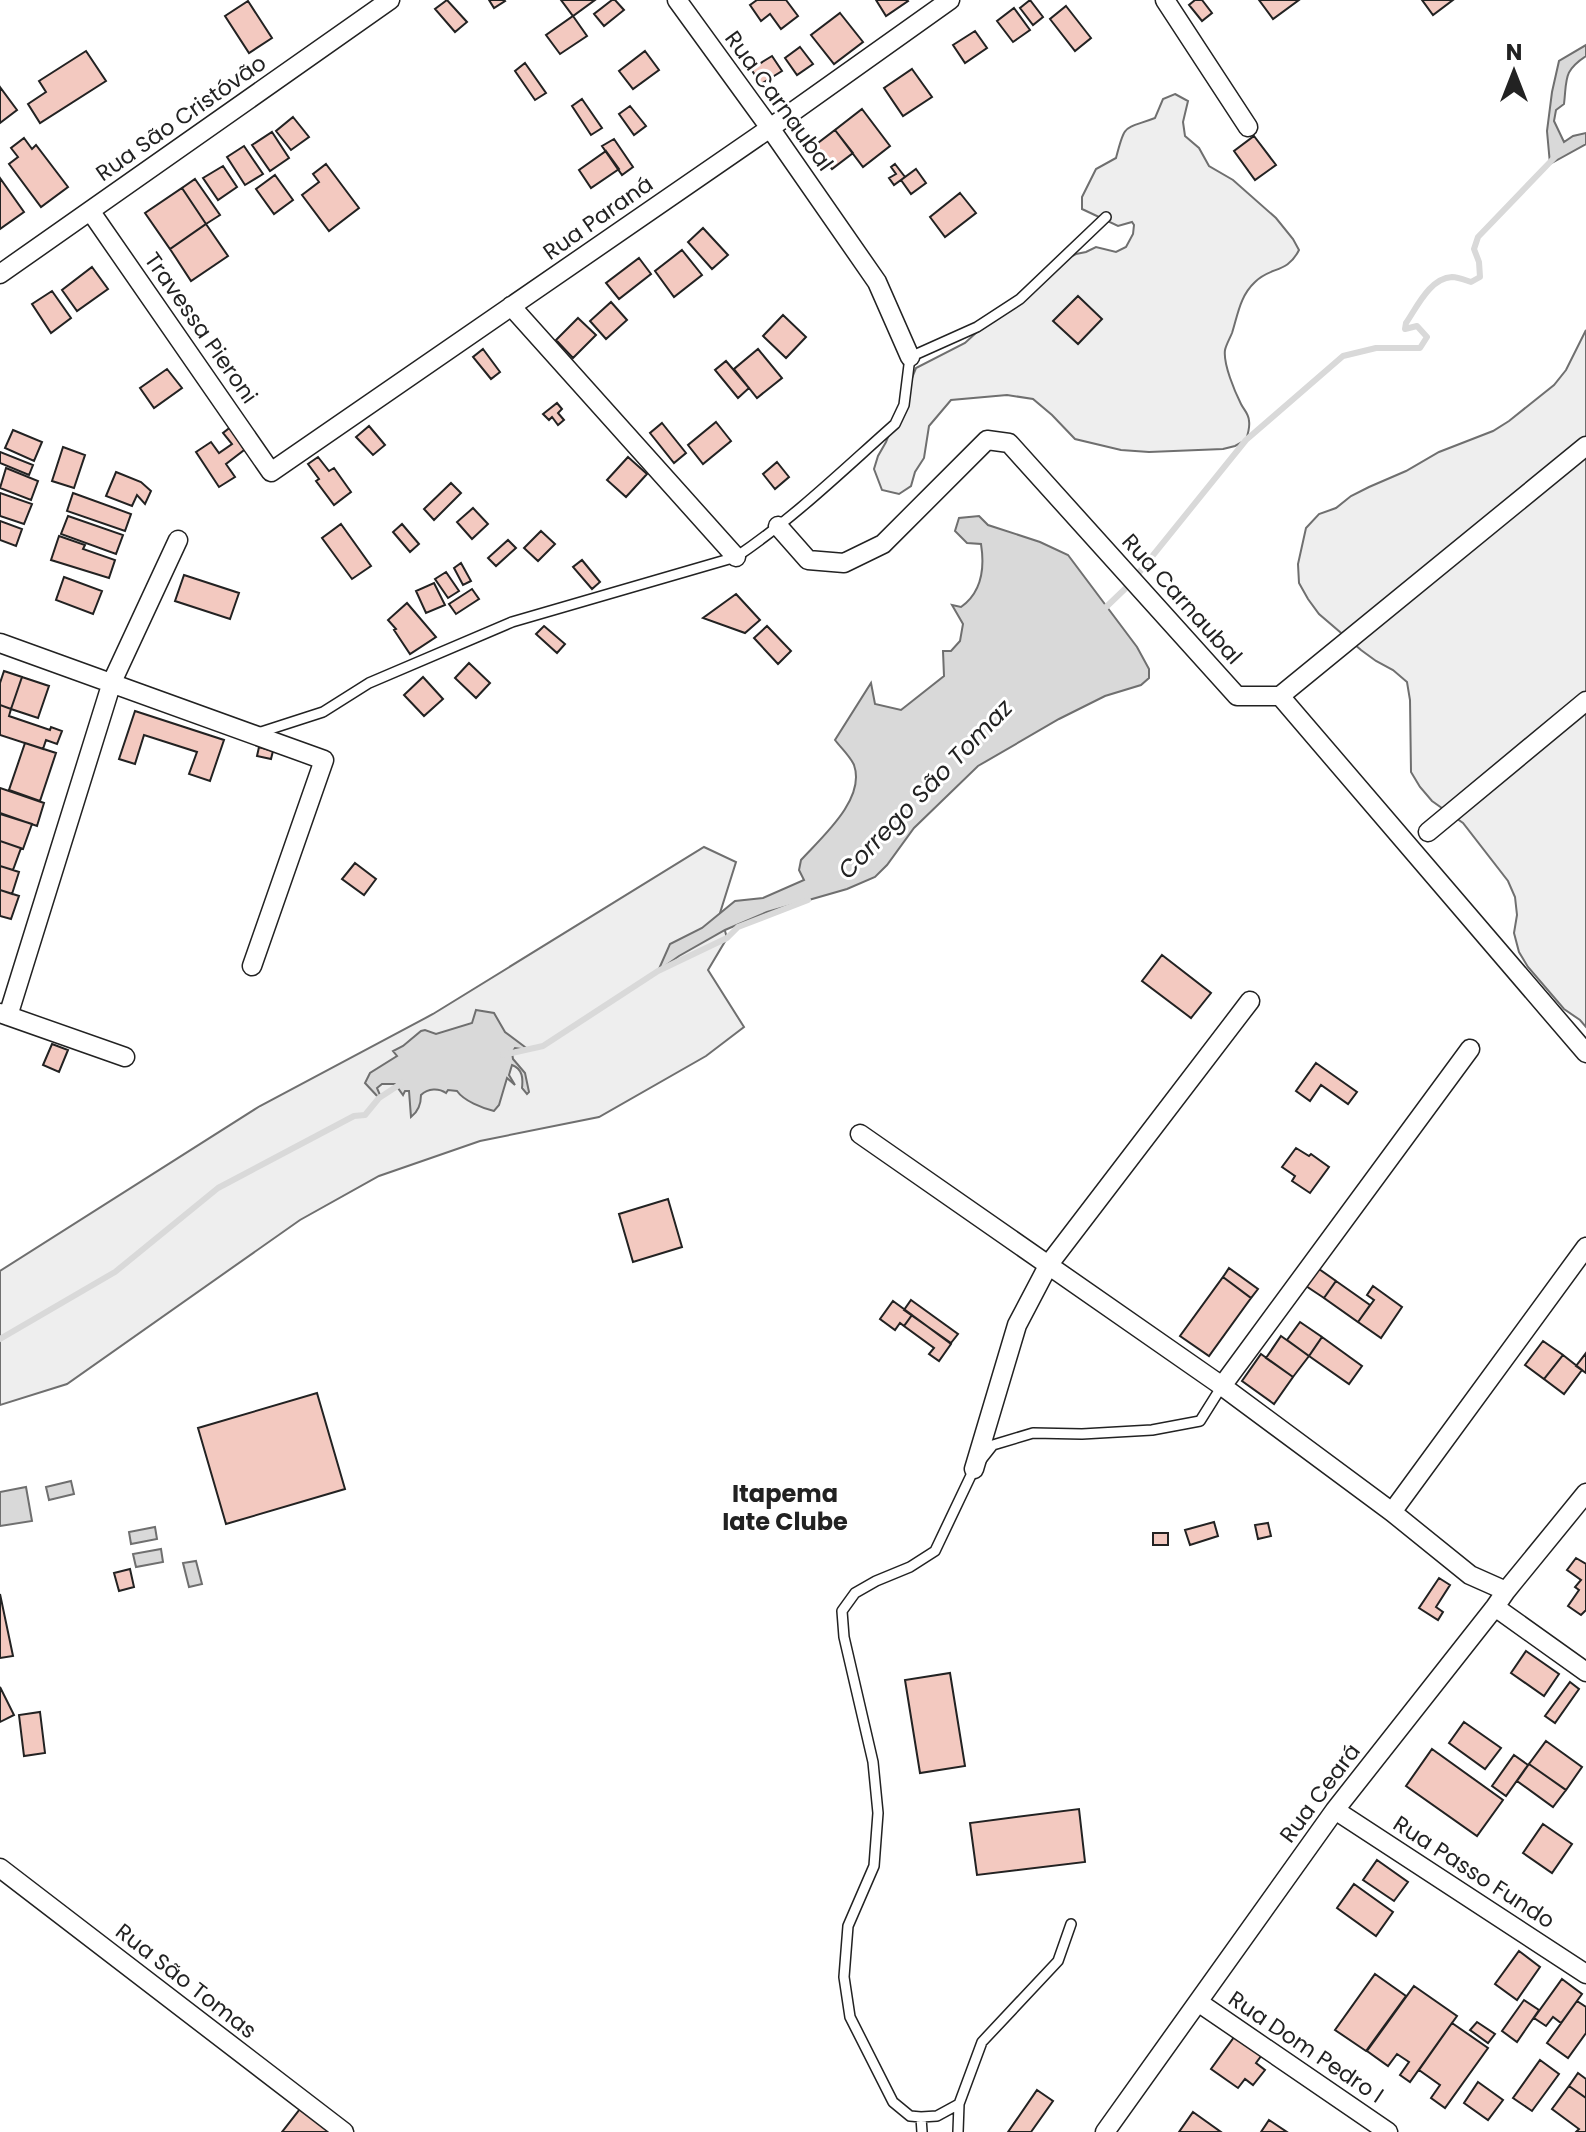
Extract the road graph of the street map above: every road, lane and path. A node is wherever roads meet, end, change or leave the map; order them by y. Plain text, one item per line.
1 (390, 0) edge
2 (677, 0) edge
3 (950, 0) edge
4 (1165, 0) edge
5 (1248, 127) dead end
6 (770, 128) junction
7 (91, 212) junction
8 (1106, 217) dead end
9 (0, 274) edge
10 (511, 306) junction
11 (910, 357) junction
12 (1586, 446) edge
13 (271, 472) joint
14 (778, 526) junction
15 (178, 540) dead end
16 (736, 557) junction
17 (0, 643) edge
18 (112, 682) junction
19 (1280, 696) junction
20 (1584, 707) edge
21 (251, 735) junction
22 (1428, 832) dead end
23 (252, 966) dead end
24 (1250, 1001) dead end
25 (4, 1015) edge
26 (1470, 1049) dead end
27 (1586, 1053) edge
28 (125, 1057) dead end
29 (860, 1134) dead end
30 (1586, 1247) edge
31 (1049, 1264) junction
32 (1222, 1386) junction
33 (974, 1469) junction
34 (1586, 1493) edge
35 (1392, 1512) junction
36 (1501, 1599) junction
37 (1586, 1672) edge
38 (1335, 1810) junction
39 (0, 1868) edge
40 (1071, 1924) dead end
41 (1586, 1974) edge
42 (1198, 2002) junction
43 (959, 2104) junction
44 (921, 2117) junction
45 (344, 2132) edge
46 (922, 2132) edge
47 (958, 2132) edge
48 (1105, 2132) edge
49 (1388, 2132) edge

1 - 7 street, Rua São Cristóvão
2 - 6 street, Rua Carnaubal
3 - 6 street, Rua Paraná
4 - 5 street
6 - 10 street, Rua Paraná
6 - 11 street, Rua Carnaubal
7 - 9 street, Rua São Cristóvão
7 - 13 street, Travessa Pieroni
8 - 11 lane
10 - 13 street, Rua Paraná
10 - 16 street
11 - 14 lane
12 - 19 street
14 - 16 lane
14 - 19 street, Rua Carnaubal
15 - 18 street
16 - 21 lane
17 - 18 street
18 - 21 street
18 - 25 street
19 - 27 street
20 - 22 street
21 - 23 street
24 - 31 street
25 - 28 street
26 - 32 street
29 - 31 street
30 - 35 street
31 - 32 street
31 - 33 street
32 - 33 lane
32 - 35 street
33 - 44 lane
34 - 36 street, Rua Ceará
35 - 36 street
36 - 37 street
36 - 38 street, Rua Ceará
38 - 41 street, Rua Passo Fundo
38 - 42 street, Rua Ceará
39 - 45 street, Rua São Tomas
40 - 43 lane
42 - 48 street, Rua Ceará
42 - 49 street, Rua Dom Pedro I
43 - 44 lane
43 - 47 lane
44 - 46 lane

